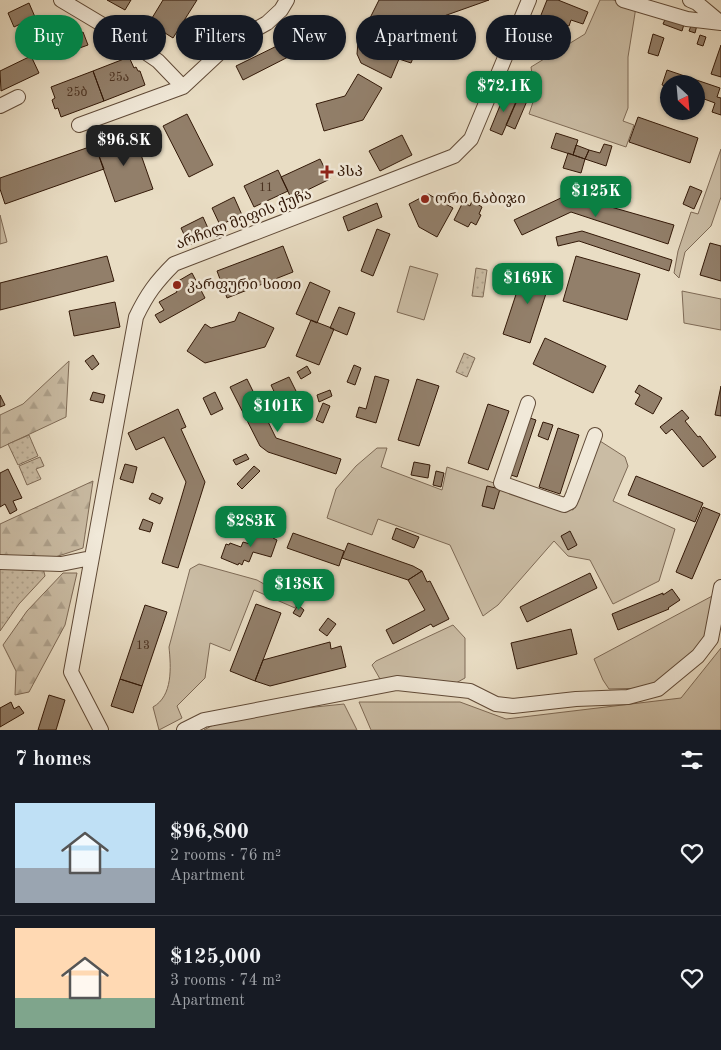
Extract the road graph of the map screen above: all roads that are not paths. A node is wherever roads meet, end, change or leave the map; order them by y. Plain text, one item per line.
1 (61, 0) edge
2 (287, 0) edge
3 (529, 0) edge
4 (623, 0) edge
5 (691, 0) edge
6 (687, 20) junction
7 (721, 23) edge
8 (183, 88) junction
9 (18, 97) dead end
10 (0, 106) edge
11 (79, 125) dead end
12 (528, 403) dead end
13 (595, 436) dead end
14 (91, 558) junction
15 (0, 562) edge
16 (721, 587) edge
17 (92, 714) junction
18 (88, 730) edge
19 (101, 730) edge
20 (184, 730) edge

1 - 8 street
2 - 8 street
3 - 14 street, არჩილ მეფის ქუჩა
4 - 6 street
5 - 6 street
5 - 7 street
6 - 7 street
8 - 11 street
9 - 10 street
12 - 13 street
14 - 15 street
14 - 17 street, არჩილ მეფის ქუჩა
16 - 20 street
17 - 18 street
17 - 19 street, არჩილ მეფის ქუჩა

